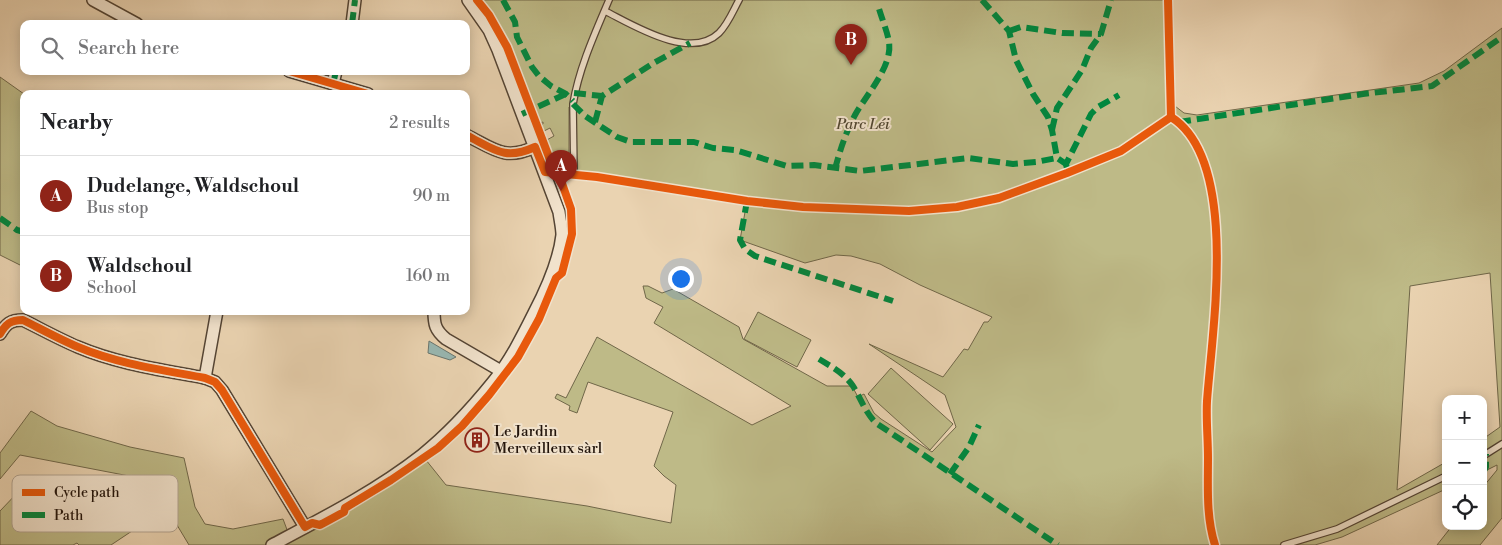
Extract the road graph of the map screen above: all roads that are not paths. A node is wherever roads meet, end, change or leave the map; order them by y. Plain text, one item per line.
1 (93, 0) edge
2 (355, 0) edge
3 (468, 0) edge
4 (609, 0) edge
5 (739, 0) edge
6 (604, 11) junction
7 (130, 20) edge
8 (352, 20) edge
9 (302, 75) edge
10 (335, 75) edge
11 (333, 84) junction
12 (354, 90) edge
13 (1171, 117) dead end
14 (470, 137) edge
15 (535, 147) junction
16 (545, 172) junction
17 (574, 174) junction
18 (597, 176) dead end
19 (216, 315) edge
20 (434, 315) edge
21 (1, 331) edge
22 (501, 372) junction
23 (205, 378) junction
24 (1502, 444) edge
25 (1487, 453) edge
26 (1442, 478) edge
27 (305, 527) junction
28 (272, 545) edge
29 (1215, 545) edge
30 (1284, 545) edge

1 - 7 street
2 - 8 street
3 - 15 street
4 - 6 lane
5 - 6 lane
6 - 17 lane
9 - 11 street
10 - 11 street
11 - 12 street
13 - 29 lane
14 - 15 street
15 - 16 street
16 - 17 lane
16 - 22 street
17 - 18 lane
19 - 23 street
20 - 22 street
21 - 23 street
22 - 27 street
23 - 27 street
24 - 25 lane
26 - 30 lane
27 - 28 street

